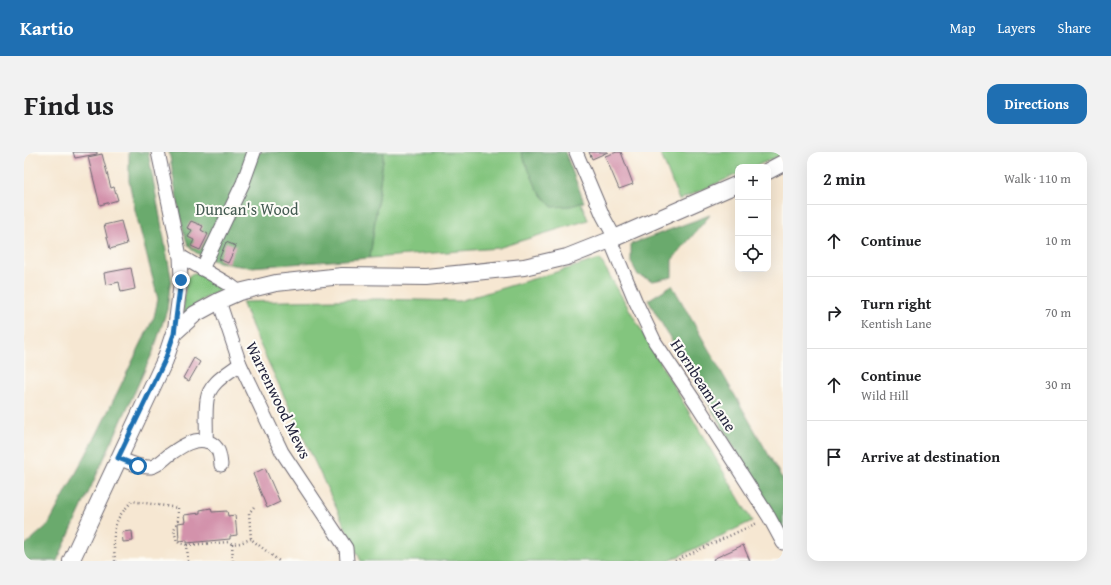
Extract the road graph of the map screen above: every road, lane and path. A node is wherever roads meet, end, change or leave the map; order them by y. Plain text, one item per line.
1 (158, 152) edge
2 (254, 152) edge
3 (576, 152) edge
4 (783, 163) edge
5 (771, 169) edge
6 (735, 185) edge
7 (612, 239) junction
8 (180, 256) junction
9 (202, 268) junction
10 (239, 292) junction
11 (219, 301) junction
12 (174, 334) junction
13 (240, 364) junction
14 (206, 441) junction
15 (118, 458) junction
16 (220, 465) dead end
17 (254, 507) dead end
18 (769, 517) junction
19 (251, 538) junction
20 (783, 543) edge
21 (232, 544) junction
22 (187, 545) junction
23 (346, 554) edge
24 (70, 561) edge
25 (115, 561) edge
26 (188, 561) edge
27 (233, 561) edge
28 (279, 561) edge
29 (675, 561) edge

1 - 8 street
2 - 9 street
3 - 7 street, Hornbeam Lane
4 - 5 main road
6 - 7 main road
7 - 10 main road
7 - 18 street, Hornbeam Lane
8 - 9 street
8 - 12 street
9 - 10 street
10 - 11 main road
11 - 12 main road
11 - 13 street, Warrenwood Mews
12 - 15 main road
13 - 14 street
13 - 23 street, Warrenwood Mews
14 - 15 street
14 - 16 street
15 - 24 main road
17 - 19 path
18 - 20 street, Hornbeam Lane
18 - 29 path
19 - 21 path
19 - 28 path
21 - 22 path
21 - 27 path
22 - 25 path
22 - 26 path

